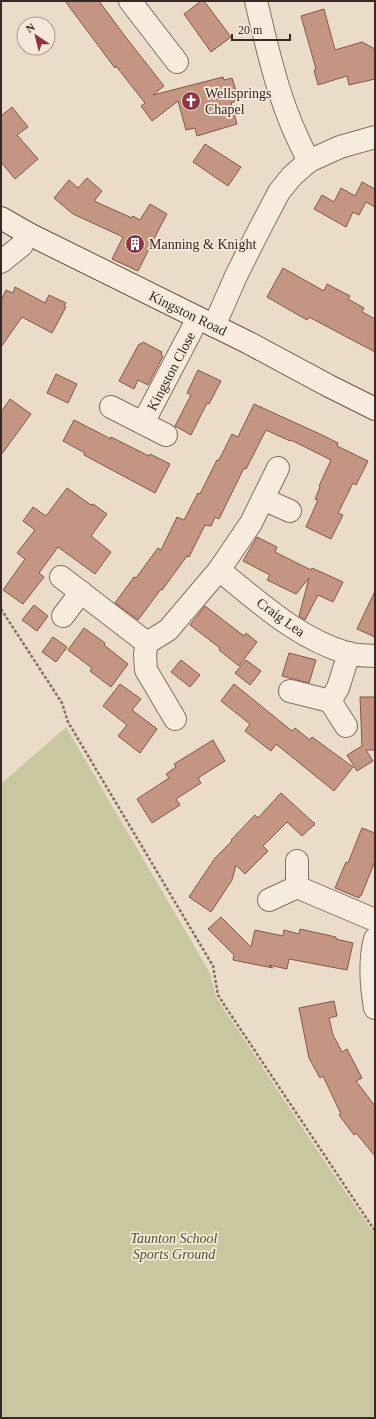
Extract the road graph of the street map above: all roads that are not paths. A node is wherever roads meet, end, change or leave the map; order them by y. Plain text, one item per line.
1 (130, 1) edge
2 (256, 1) edge
3 (177, 62) dead end
4 (375, 137) edge
5 (309, 162) junction
6 (1, 218) edge
7 (27, 233) junction
8 (1, 262) edge
9 (206, 322) junction
10 (111, 407) dead end
11 (375, 409) edge
12 (143, 423) junction
13 (166, 435) dead end
14 (278, 468) dead end
15 (263, 499) junction
16 (290, 511) dead end
17 (219, 570) junction
18 (61, 578) dead end
19 (81, 592) junction
20 (63, 616) dead end
21 (147, 643) junction
22 (349, 653) junction
23 (375, 656) edge
24 (290, 691) dead end
25 (330, 701) junction
26 (175, 719) dead end
27 (346, 726) dead end
28 (297, 861) dead end
29 (297, 887) junction
30 (269, 900) dead end
31 (375, 920) edge
32 (375, 939) edge
33 (375, 1008) edge

1 - 3 street
2 - 5 street
4 - 5 street, Kingston Close
5 - 9 street, Kingston Close
6 - 7 street, Kingston Road
7 - 8 street
7 - 9 street, Kingston Road
9 - 11 street, Kingston Road
9 - 12 street, Kingston Close
10 - 12 street, Kingston Close
12 - 13 street, Kingston Close
14 - 15 street
15 - 16 street
15 - 17 street
17 - 21 street
17 - 22 street, Craig Lea
18 - 19 street
19 - 20 street
19 - 21 street
21 - 26 street
22 - 23 street, Craig Lea
22 - 25 street
24 - 25 street
25 - 27 street
28 - 29 street
29 - 30 street
29 - 31 street
32 - 33 street

